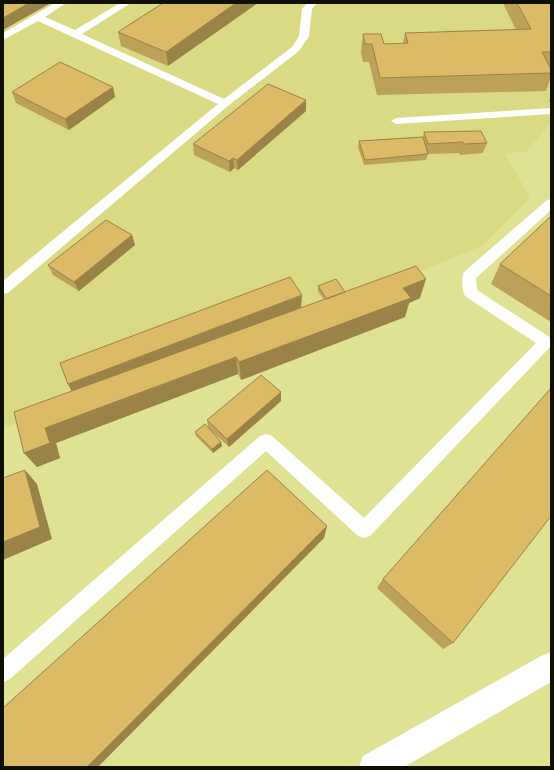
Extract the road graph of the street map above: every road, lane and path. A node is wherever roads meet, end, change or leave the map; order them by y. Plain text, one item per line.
1 (61, 3) edge
2 (126, 3) edge
3 (312, 3) edge
4 (38, 17) junction
5 (75, 34) junction
6 (3, 37) edge
7 (225, 103) junction
8 (551, 111) edge
9 (396, 121) dead end
10 (551, 203) edge
11 (3, 290) edge
12 (549, 341) edge
13 (551, 666) edge
14 (3, 672) edge
15 (374, 767) edge

1 - 4 lane
2 - 5 lane
3 - 7 lane
4 - 5 lane
4 - 6 lane
5 - 7 lane
7 - 11 lane
8 - 9 lane
10 - 12 lane
12 - 14 lane
13 - 15 street

